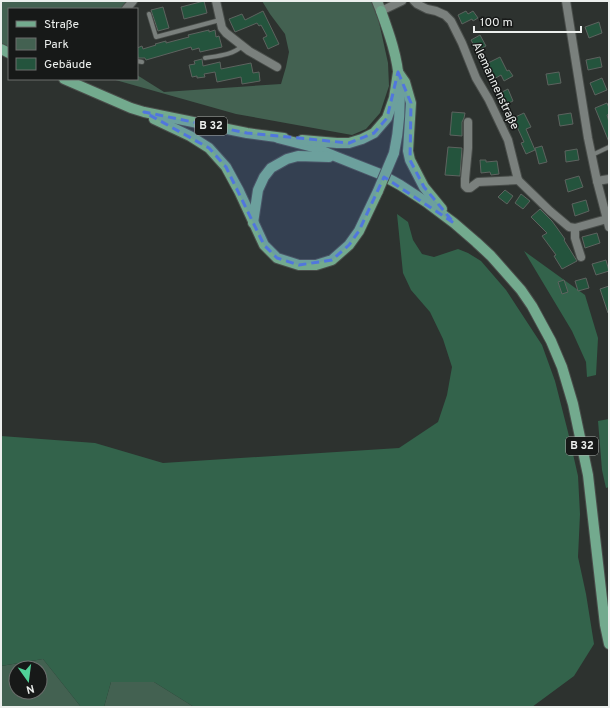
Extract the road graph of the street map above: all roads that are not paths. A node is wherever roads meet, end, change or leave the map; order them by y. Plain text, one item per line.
1 (216, 1) edge
2 (402, 1) edge
3 (414, 1) edge
4 (566, 1) edge
5 (379, 6) edge
6 (149, 14) dead end
7 (220, 20) junction
8 (243, 46) junction
9 (205, 58) dead end
10 (138, 61) edge
11 (142, 62) dead end
12 (277, 67) dead end
13 (398, 72) junction
14 (66, 80) edge
15 (144, 112) junction
16 (468, 122) dead end
17 (278, 138) junction
18 (609, 147) edge
19 (592, 156) junction
20 (337, 157) junction
21 (609, 179) edge
22 (518, 180) junction
23 (597, 181) junction
24 (253, 223) junction
25 (454, 223) junction
26 (608, 223) edge
27 (575, 228) junction
28 (580, 257) dead end
29 (609, 644) edge

1 - 7 street
2 - 5 street
3 - 22 street, Alemannenstraße
4 - 19 street
5 - 13 main road
6 - 7 lane
7 - 8 street
8 - 9 lane
8 - 12 street
10 - 11 lane
13 - 17 main road
13 - 24 main road, bridge
13 - 25 main road
14 - 15 main road, B 32
15 - 17 main road, B 32
15 - 24 main road
16 - 22 street
17 - 20 main road, B 32
18 - 19 lane
19 - 23 street
20 - 24 main road
20 - 25 main road, B 32
21 - 23 street
22 - 27 street
23 - 26 street
25 - 29 main road, B 32
26 - 27 street
27 - 28 street

